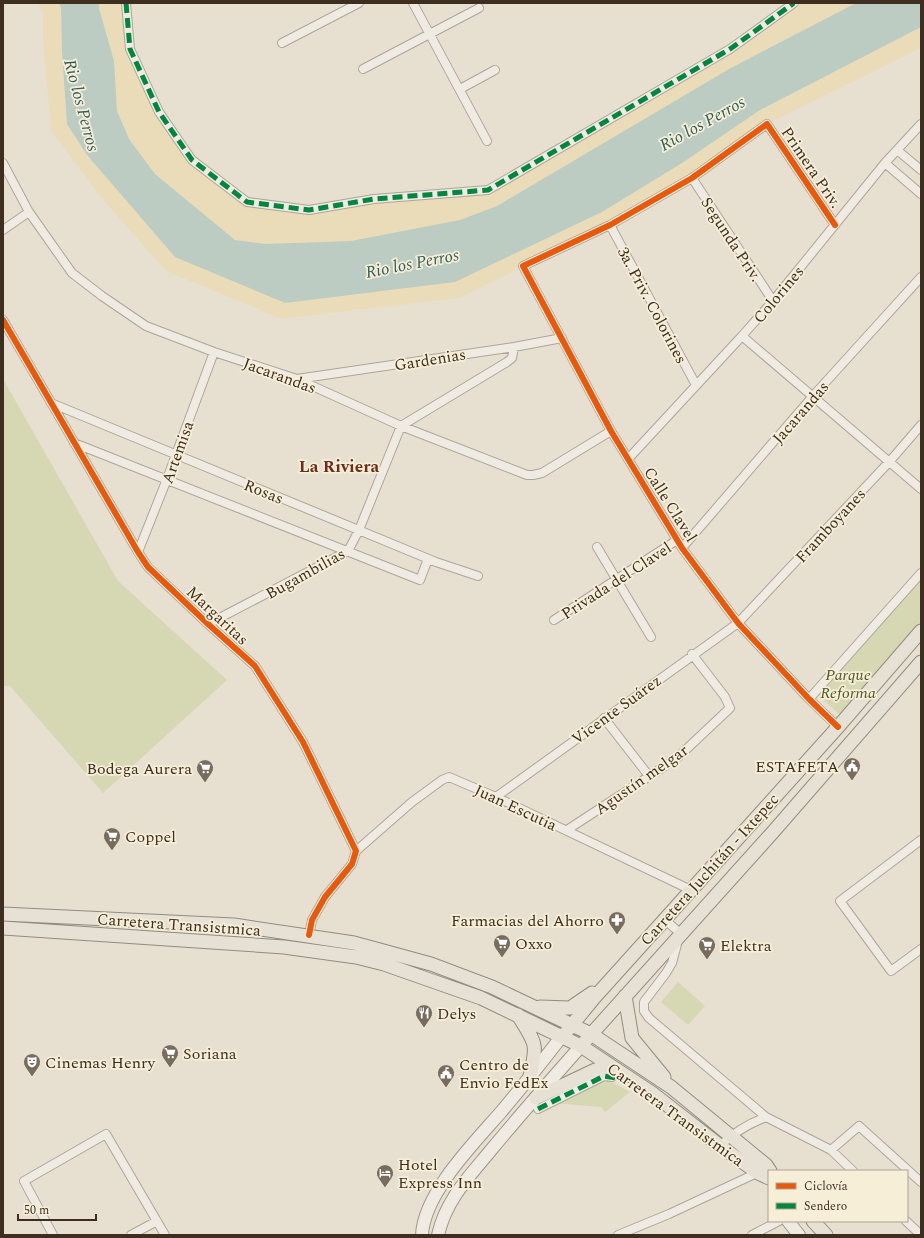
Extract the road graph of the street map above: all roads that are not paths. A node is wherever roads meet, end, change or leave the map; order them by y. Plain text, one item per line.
1 (126, 3) edge
2 (359, 3) edge
3 (413, 3) edge
4 (794, 3) edge
5 (479, 8) dead end
6 (430, 34) junction
7 (282, 43) dead end
8 (363, 69) dead end
9 (495, 70) dead end
10 (460, 89) junction
11 (921, 124) edge
12 (487, 141) dead end
13 (897, 150) junction
14 (3, 163) edge
15 (885, 163) junction
16 (921, 170) edge
17 (692, 178) junction
18 (921, 194) edge
19 (29, 212) junction
20 (610, 225) junction
21 (835, 225) junction
22 (3, 230) edge
23 (921, 277) edge
24 (773, 301) junction
25 (3, 320) edge
26 (742, 336) junction
27 (562, 338) junction
28 (514, 346) junction
29 (214, 352) junction
30 (297, 379) junction
31 (696, 385) junction
32 (813, 396) junction
33 (51, 403) junction
34 (921, 425) edge
35 (401, 426) junction
36 (611, 431) junction
37 (74, 443) junction
38 (176, 454) junction
39 (628, 459) junction
40 (890, 461) junction
41 (167, 479) junction
42 (921, 489) edge
43 (359, 530) junction
44 (677, 540) junction
45 (597, 547) dead end
46 (682, 548) junction
47 (348, 551) junction
48 (138, 552) junction
49 (428, 559) junction
50 (921, 573) edge
51 (478, 576) dead end
52 (616, 579) junction
53 (554, 620) dead end
54 (738, 623) junction
55 (208, 624) junction
56 (921, 631) edge
57 (651, 637) dead end
58 (692, 654) junction
59 (921, 662) edge
60 (809, 699) junction
61 (604, 718) junction
62 (838, 727) junction
63 (648, 776) junction
64 (496, 797) junction
65 (567, 830) junction
66 (921, 840) edge
67 (356, 851) junction
68 (691, 890) junction
69 (3, 914) edge
70 (664, 919) junction
71 (3, 928) edge
72 (680, 934) junction
73 (310, 935) junction
74 (921, 949) edge
75 (607, 983) junction
76 (625, 996) junction
77 (534, 1007) junction
78 (518, 1015) junction
79 (572, 1024) junction
80 (591, 1034) junction
81 (562, 1036) junction
82 (580, 1046) junction
83 (620, 1072) junction
84 (530, 1076) junction
85 (634, 1081) junction
86 (671, 1087) junction
87 (537, 1103) junction
88 (766, 1117) junction
89 (731, 1135) junction
90 (720, 1146) junction
91 (831, 1150) junction
92 (852, 1170) edge
93 (908, 1170) edge
94 (908, 1170) edge
95 (766, 1172) edge
96 (921, 1182) edge
97 (157, 1221) junction
98 (777, 1222) edge
99 (789, 1222) edge
100 (814, 1222) edge
101 (907, 1222) edge
102 (824, 1233) edge
103 (53, 1235) edge
104 (131, 1235) edge
105 (165, 1235) edge
106 (422, 1235) edge
107 (438, 1235) edge
108 (618, 1235) edge
109 (752, 1235) edge
110 (799, 1235) edge
111 (921, 1235) edge

1 - 4 street
2 - 7 street
3 - 6 street
5 - 6 street
6 - 8 street
6 - 10 street
9 - 10 street
10 - 12 street
11 - 13 street, Colorines
13 - 15 street, Colorines
13 - 16 street
14 - 19 street, Jacarandas
15 - 18 street
15 - 21 street, Colorines
17 - 20 street
17 - 21 street, Primera Priv.
17 - 24 street, Segunda Priv.
19 - 22 street
19 - 29 street, Jacarandas
20 - 27 street, Calle Clavel
20 - 31 street, 3a. Priv. Colorines
21 - 24 street, Colorines
23 - 32 street, Jacarandas
24 - 26 street, Colorines
25 - 33 street, Margaritas
26 - 31 street, Colorines
26 - 32 street
27 - 28 street, Gardenias
27 - 36 street, Calle Clavel
28 - 30 street, Gardenias
28 - 35 street
29 - 30 street, Jacarandas
29 - 38 street, Artemisa
30 - 35 street, Jacarandas
31 - 39 street, Colorines
32 - 40 street
32 - 46 street, Jacarandas
33 - 37 street, Margaritas
33 - 38 street, Rosas
34 - 40 street, Framboyanes
35 - 36 street, Jacarandas
35 - 43 street, Bugambilias
36 - 39 street, Calle Clavel
37 - 41 street, Rosas
37 - 48 street, Margaritas
38 - 41 street, Artemisa
38 - 43 street, Rosas
39 - 44 street, Calle Clavel
40 - 42 street
40 - 54 street, Framboyanes
41 - 47 street, Rosas
41 - 48 street, Artemisa
43 - 47 street, Bugambilias
43 - 49 street, Rosas
44 - 46 street, Calle Clavel
44 - 52 street, Privada del Clavel
45 - 52 street
46 - 54 street, Calle Clavel
47 - 49 street, Rosas
47 - 55 street, Bugambilias
48 - 55 street, Margaritas
49 - 51 street, Rosas
50 - 60 street
52 - 53 street, Privada del Clavel
52 - 57 street
54 - 58 street, Vicente Suárez
54 - 60 street, Calle Clavel
55 - 67 street, Margaritas
56 - 62 main road, Carretera Juchitán - Ixtepec
58 - 61 street, Vicente Suárez
58 - 63 street, Agustín melgar
59 - 72 main road, Carretera Juchitán - Ixtepec
60 - 62 street, Calle Clavel
61 - 63 street
61 - 64 street, Vicente Suárez
62 - 68 main road, Carretera Juchitán - Ixtepec
63 - 65 street, Agustín melgar
64 - 65 street, Juan Escutia
64 - 67 street, Juan Escutia
65 - 68 street, Juan Escutia
66 - 74 street
67 - 73 street
68 - 70 main road, Carretera Juchitán - Ixtepec
69 - 73 main road, Carretera Transistmica
70 - 72 street
70 - 75 main road, Carretera Juchitán - Ixtepec
71 - 78 main road, Carretera Transistmica
72 - 76 main road, Carretera Juchitán - Ixtepec
72 - 88 street
73 - 77 main road, Carretera Transistmica
75 - 77 main road
75 - 79 main road, Carretera Juchitán - Ixtepec
76 - 80 main road, Carretera Juchitán - Ixtepec
76 - 86 main road
77 - 79 main road, Carretera Transistmica
78 - 81 main road, Carretera Transistmica
78 - 84 main road
79 - 80 main road, Carretera Transistmica
79 - 81 main road, Carretera Juchitán - Ixtepec
80 - 82 main road, Carretera Juchitán - Ixtepec
80 - 86 main road, Carretera Transistmica
81 - 82 main road, Carretera Transistmica
81 - 84 street
82 - 83 main road, Carretera Transistmica
82 - 87 street
83 - 85 main road, Carretera Transistmica
83 - 87 main road
84 - 106 street
85 - 87 street
85 - 90 main road, Carretera Transistmica
86 - 89 main road, Carretera Transistmica
87 - 107 street
88 - 89 street
88 - 91 street
89 - 90 street
89 - 95 main road, Carretera Transistmica
90 - 95 main road, Carretera Transistmica
91 - 92 street
91 - 93 street
94 - 96 street
95 - 108 street
97 - 103 street
97 - 104 street
97 - 105 street
98 - 109 street
99 - 110 street
100 - 102 main road
101 - 111 street

